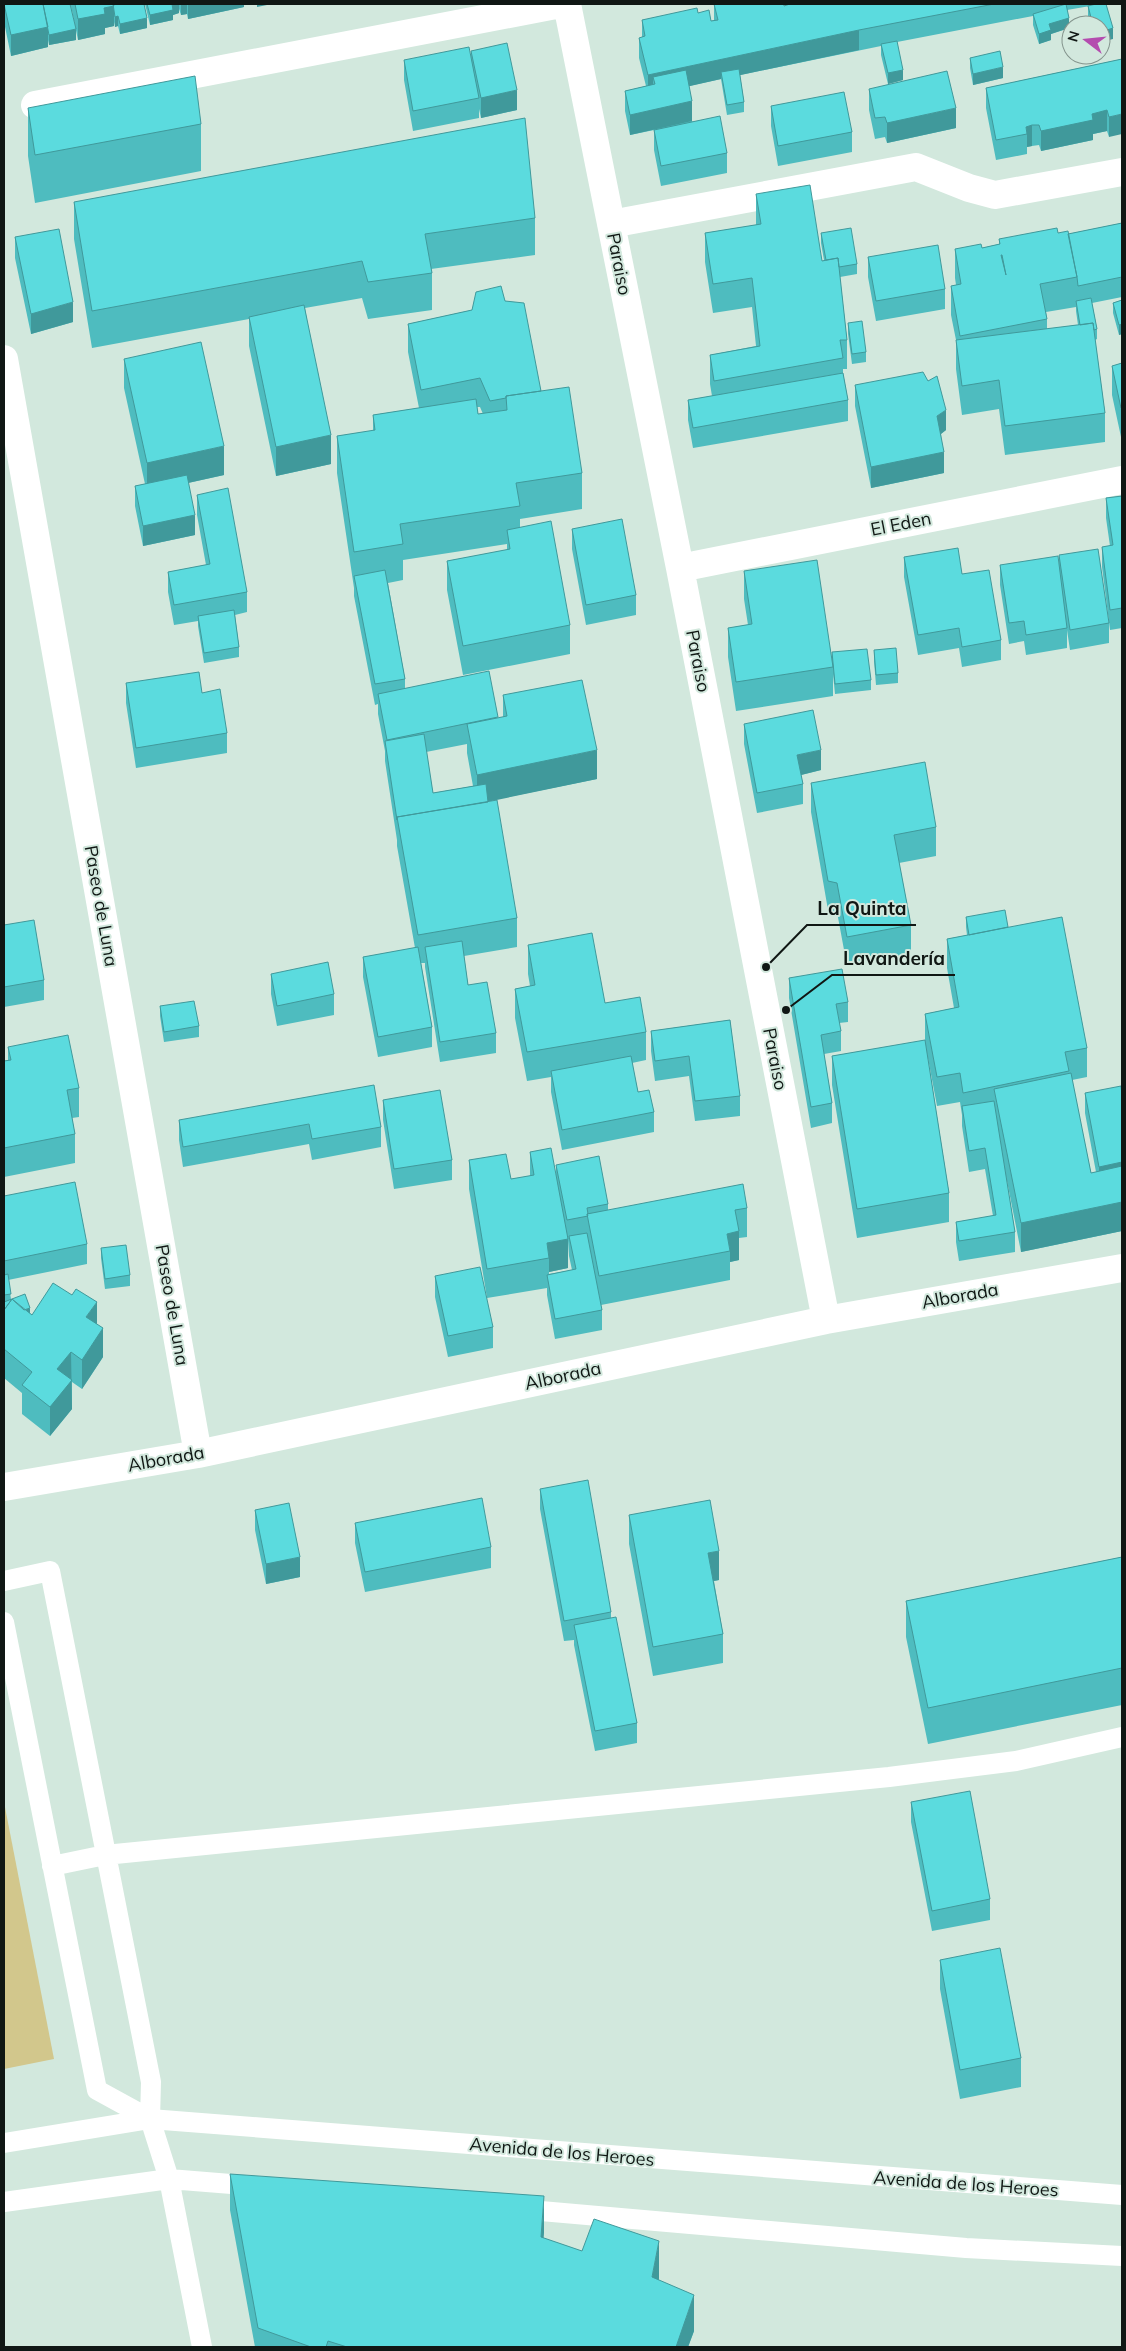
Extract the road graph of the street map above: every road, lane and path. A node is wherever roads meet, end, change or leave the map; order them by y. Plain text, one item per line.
1 (561, 4) edge
2 (567, 4) edge
3 (35, 105) edge
4 (1122, 172) edge
5 (611, 224) junction
6 (4, 359) edge
7 (1122, 480) edge
8 (680, 568) junction
9 (1122, 1268) edge
10 (826, 1320) junction
11 (198, 1454) junction
12 (4, 1487) edge
13 (4, 1581) edge
14 (4, 1622) edge
15 (1122, 1736) edge
16 (105, 1855) junction
17 (52, 1866) junction
18 (150, 2119) junction
19 (4, 2143) edge
20 (169, 2179) junction
21 (277, 2188) edge
22 (1122, 2195) edge
23 (4, 2202) edge
24 (504, 2208) edge
25 (1122, 2256) edge
26 (202, 2347) edge

1 - 3 street
2 - 5 street, Paraiso
4 - 5 street
5 - 8 street, Paraiso
6 - 11 street, Paseo de Luna
7 - 8 street, El Eden
8 - 10 street, Paraiso
9 - 10 street, Alborada
10 - 11 street, Alborada
11 - 12 street, Alborada
13 - 16 lane
14 - 17 lane
15 - 16 lane
16 - 17 lane
16 - 18 lane
17 - 18 lane
18 - 19 lane, Avenida de los Heroes
18 - 20 lane
18 - 22 lane, Avenida de los Heroes
20 - 21 lane
20 - 23 lane
20 - 26 lane
24 - 25 lane

